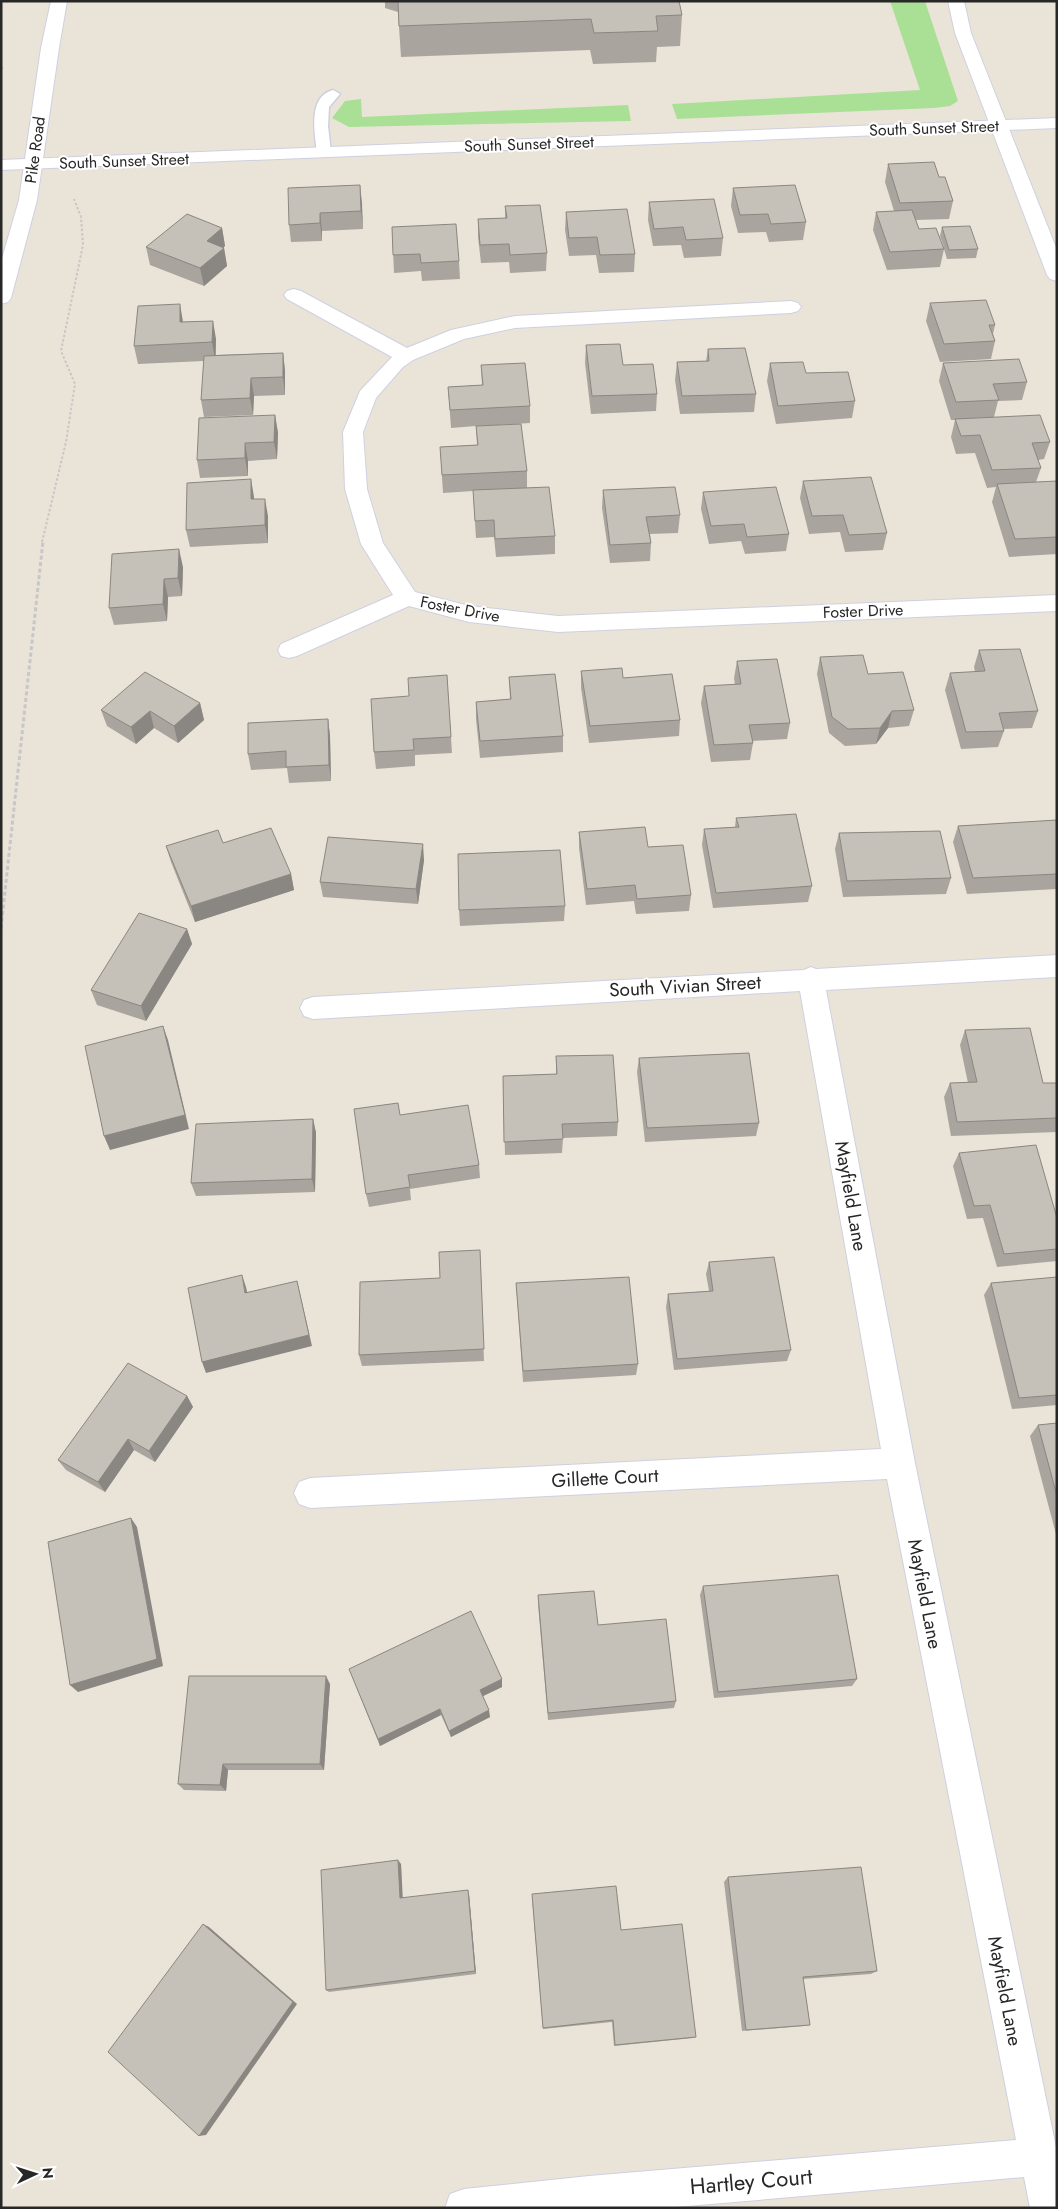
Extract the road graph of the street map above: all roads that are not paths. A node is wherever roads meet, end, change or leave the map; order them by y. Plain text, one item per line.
1 (59, 1) edge
2 (956, 1) edge
3 (333, 94) dead end
4 (1057, 123) edge
5 (998, 126) junction
6 (324, 153) junction
7 (32, 164) junction
8 (1, 166) edge
9 (1057, 274) edge
10 (294, 296) dead end
11 (1, 298) edge
12 (791, 307) dead end
13 (406, 356) junction
14 (407, 598) junction
15 (1057, 603) edge
16 (289, 650) dead end
17 (1057, 966) edge
18 (811, 978) junction
19 (313, 1008) dead end
20 (899, 1463) junction
21 (310, 1493) dead end
22 (1038, 2157) junction
23 (464, 2208) edge
24 (1049, 2208) edge

1 - 7 street, Pike Road
2 - 5 street
3 - 6 lane
4 - 5 street, South Sunset Street
5 - 6 street, South Sunset Street
5 - 9 street
6 - 7 street, South Sunset Street
7 - 8 street, South Sunset Street
7 - 11 street, Pike Road
10 - 13 street
12 - 13 street, Foster Drive
13 - 14 street, Foster Drive
14 - 15 street, Foster Drive
14 - 16 street
17 - 18 street, South Vivian Street
18 - 19 street, South Vivian Street
18 - 20 street, Mayfield Lane
20 - 21 street, Gillette Court
20 - 22 street, Mayfield Lane
22 - 23 street, Hartley Court
22 - 24 street, Mayfield Lane

